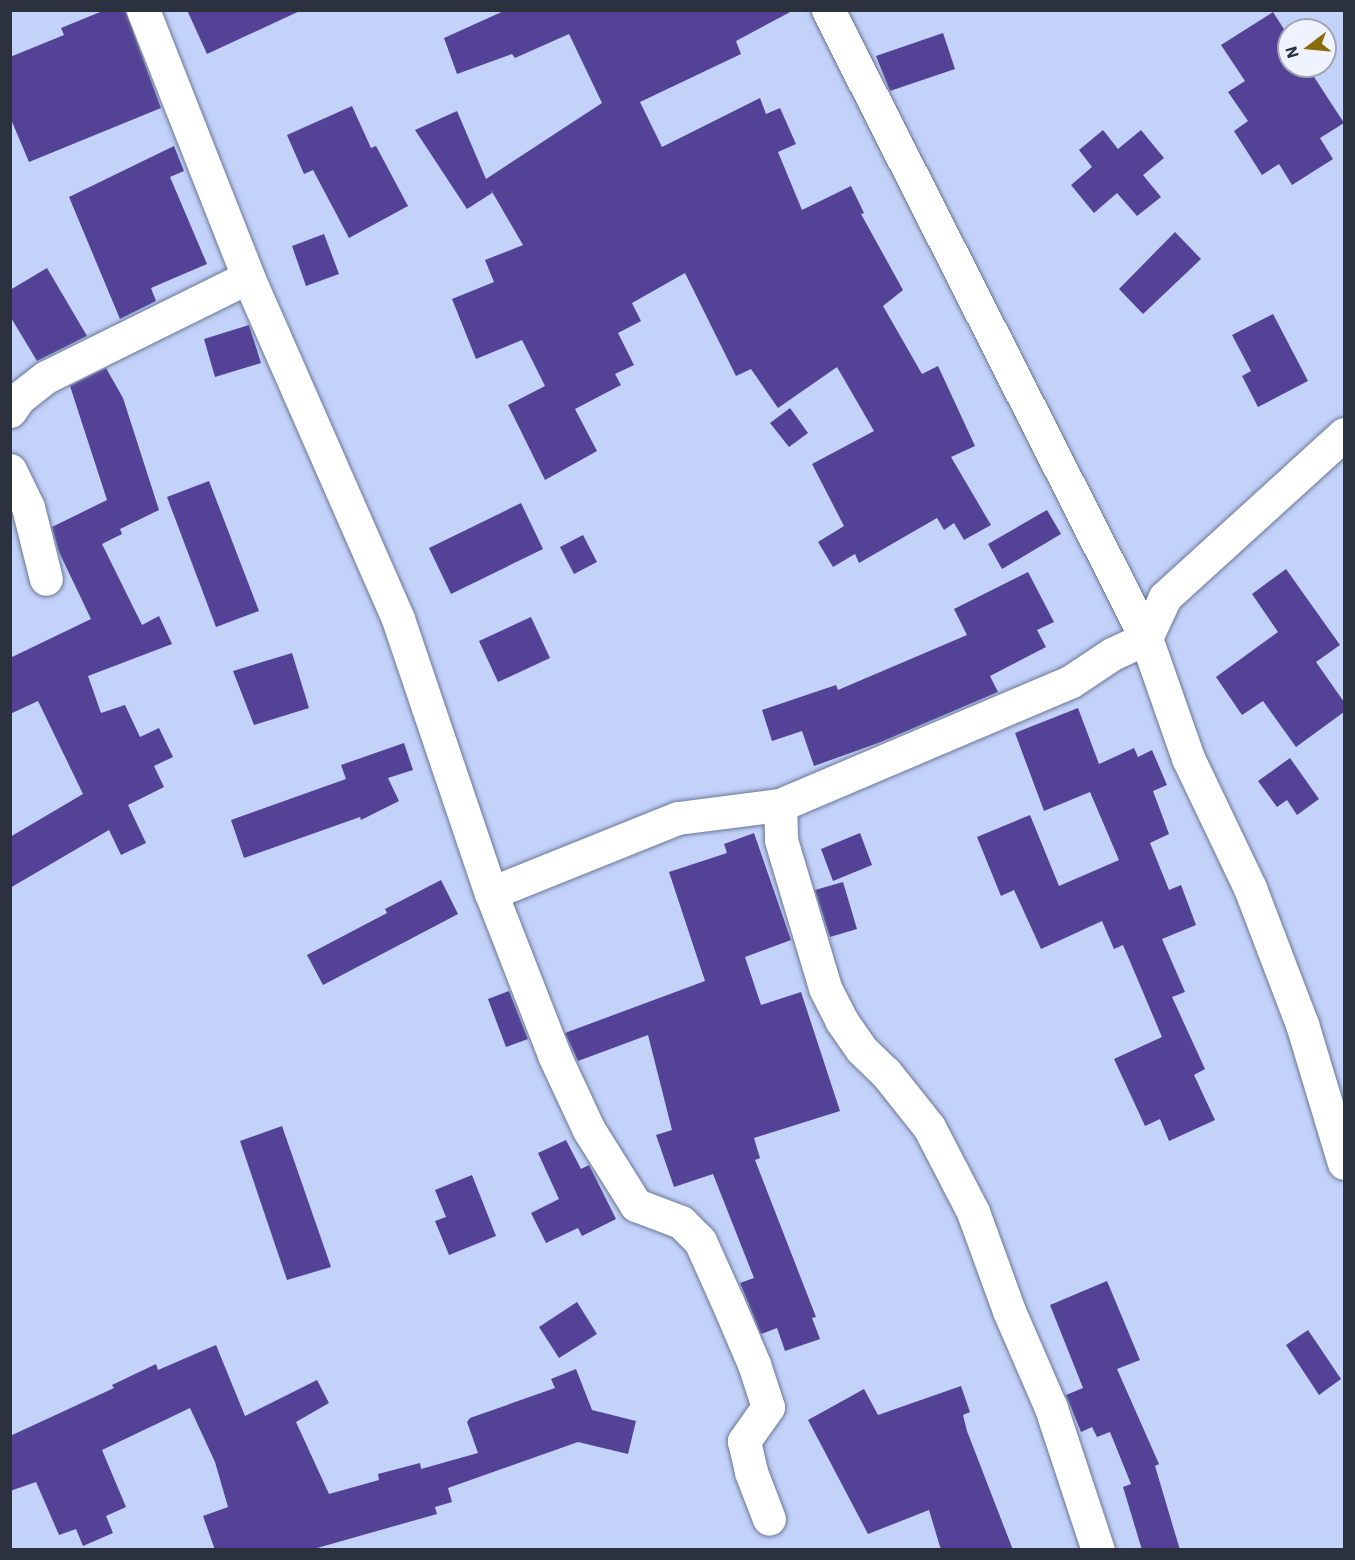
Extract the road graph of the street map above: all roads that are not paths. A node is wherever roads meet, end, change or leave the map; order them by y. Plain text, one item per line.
1 (143, 10) edge
2 (828, 10) edge
3 (248, 277) junction
4 (10, 411) edge
5 (1344, 434) edge
6 (10, 470) edge
7 (46, 579) dead end
8 (1146, 638) junction
9 (780, 805) junction
10 (491, 893) junction
11 (1344, 1163) edge
12 (769, 1519) dead end
13 (1098, 1550) edge

1 - 3 street
2 - 8 street
3 - 4 street
3 - 10 street
5 - 8 street
6 - 7 street
8 - 9 street
8 - 11 street
9 - 10 street
9 - 13 street
10 - 12 street

